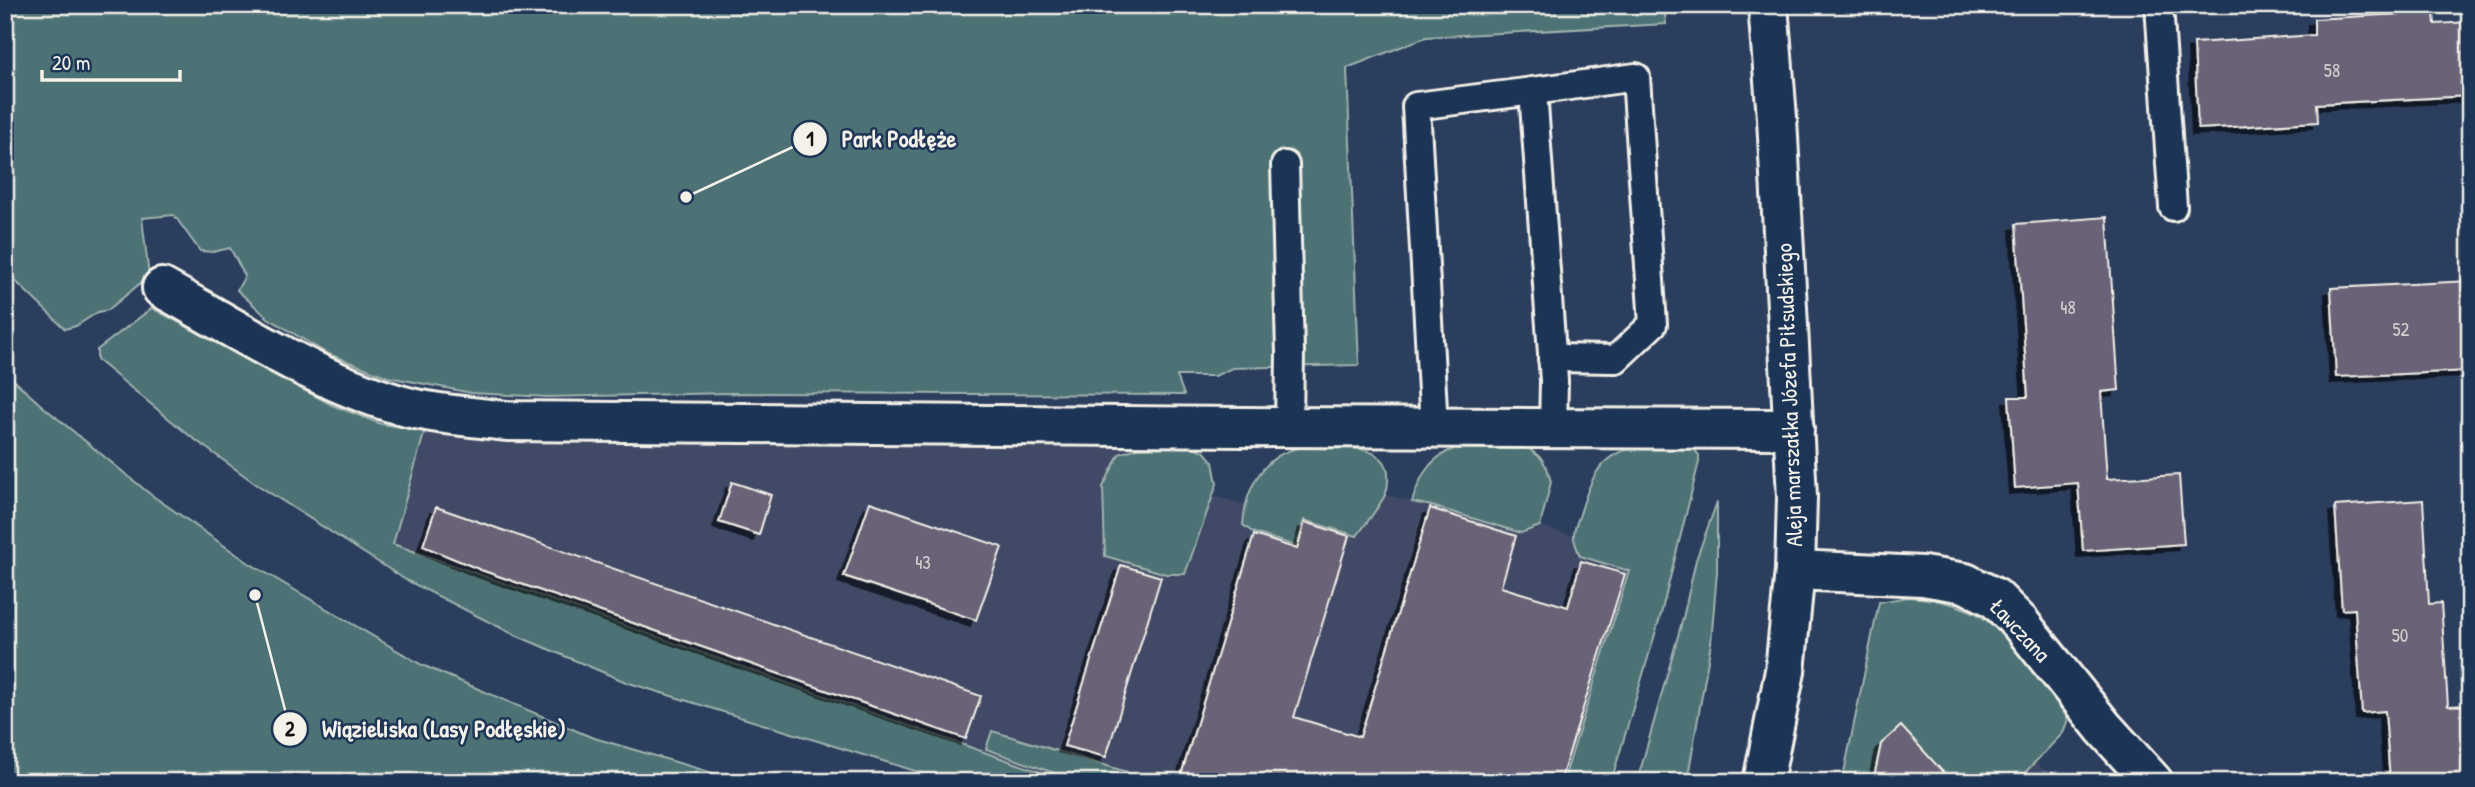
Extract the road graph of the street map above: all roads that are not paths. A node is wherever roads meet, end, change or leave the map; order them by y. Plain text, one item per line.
1 (1768, 5) edge
2 (2160, 5) edge
3 (1533, 91) junction
4 (1285, 165) dead end
5 (2173, 207) dead end
6 (162, 288) dead end
7 (1553, 370) junction
8 (1289, 428) junction
9 (1434, 428) junction
10 (1553, 428) junction
11 (1794, 429) junction
12 (1794, 570) junction
13 (1763, 782) edge
14 (2152, 782) edge

1 - 11 street, Aleja marszałka Józefa Piłsudskiego
2 - 5 lane
3 - 7 lane
3 - 7 lane
3 - 9 lane
4 - 8 lane
6 - 8 street
7 - 10 lane
8 - 9 street
9 - 10 street
10 - 11 street
11 - 12 street, Aleja marszałka Józefa Piłsudskiego
12 - 13 street, Aleja marszałka Józefa Piłsudskiego
12 - 14 street, Ławczana

